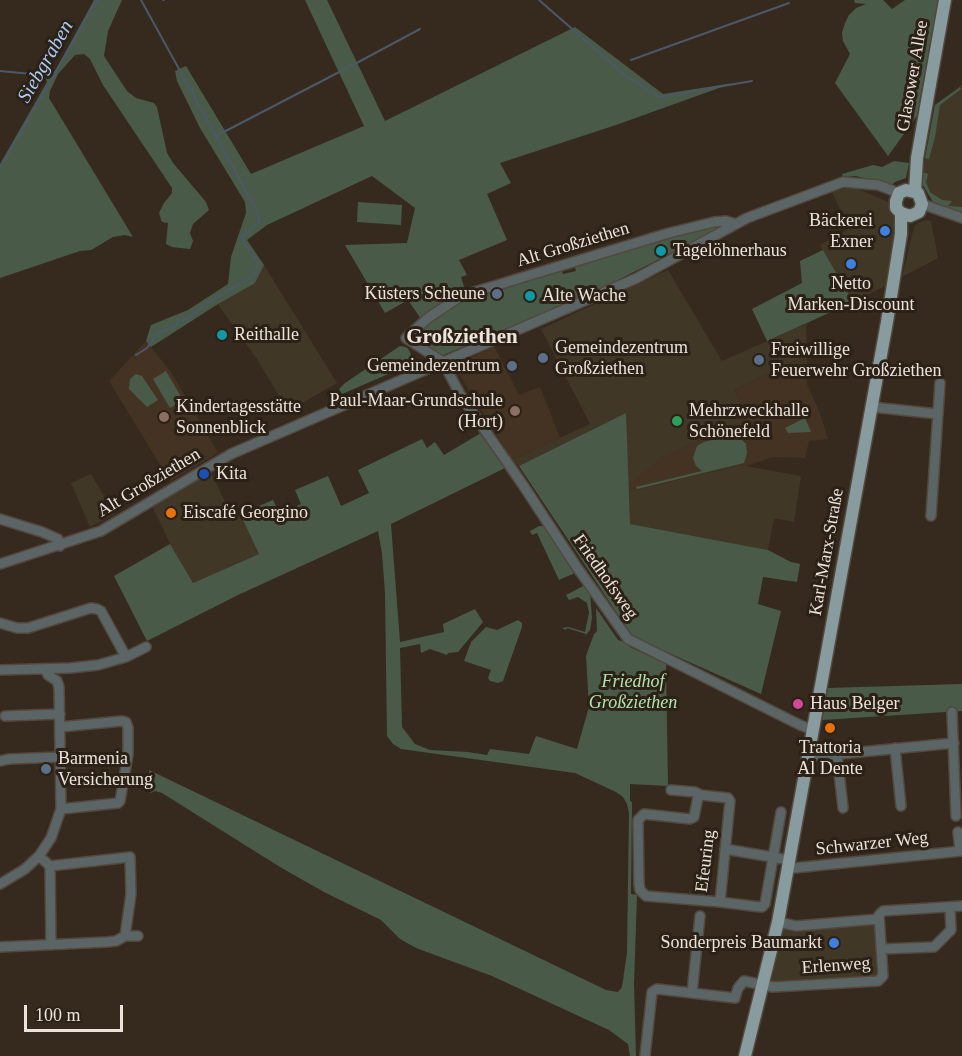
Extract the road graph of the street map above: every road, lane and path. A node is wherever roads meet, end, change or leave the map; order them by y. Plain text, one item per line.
1 (945, 0) edge
2 (904, 194) junction
3 (913, 211) junction
4 (960, 217) edge
5 (736, 224) junction
6 (443, 362) junction
7 (940, 384) dead end
8 (872, 406) junction
9 (938, 414) junction
10 (931, 516) dead end
11 (0, 519) edge
12 (60, 546) junction
13 (0, 564) edge
14 (0, 623) edge
15 (146, 647) dead end
16 (126, 657) junction
17 (70, 668) junction
18 (45, 669) junction
19 (0, 670) edge
20 (57, 681) junction
21 (952, 712) dead end
22 (60, 714) junction
23 (5, 716) dead end
24 (60, 727) junction
25 (813, 730) junction
26 (954, 743) junction
27 (895, 748) junction
28 (837, 755) junction
29 (60, 757) junction
30 (808, 757) junction
31 (0, 761) edge
32 (671, 790) dead end
33 (701, 795) junction
34 (901, 806) dead end
35 (61, 808) junction
36 (843, 808) dead end
37 (781, 812) dead end
38 (956, 816) dead end
39 (958, 832) dead end
40 (725, 849) junction
41 (961, 851) edge
42 (39, 856) junction
43 (772, 858) junction
44 (788, 864) junction
45 (50, 866) junction
46 (0, 884) edge
47 (720, 902) junction
48 (962, 906) edge
49 (950, 907) junction
50 (700, 916) dead end
51 (879, 919) junction
52 (778, 922) junction
53 (124, 936) junction
54 (138, 936) dead end
55 (51, 945) junction
56 (0, 947) edge
57 (881, 950) junction
58 (763, 986) junction
59 (692, 993) junction
60 (645, 1056) edge
61 (745, 1056) edge

1 - 2 main road, Glasower Allee
2 - 3 main road
2 - 3 main road
2 - 5 street, Alt Großziethen
3 - 4 street
3 - 8 main road, Karl-Marx-Straße
5 - 6 street, Alt Großziethen
5 - 6 street, Alt Großziethen
6 - 12 street, Alt Großziethen
6 - 25 street, Friedhofsweg
7 - 9 street
8 - 9 street
8 - 25 main road, Karl-Marx-Straße
9 - 10 street
11 - 12 street
12 - 13 street, Alt Großziethen
14 - 16 street
15 - 16 street
16 - 17 street
17 - 18 street
17 - 20 street
18 - 19 street
18 - 20 street
20 - 22 street
21 - 26 street
22 - 23 street
22 - 24 street
24 - 29 street
24 - 35 street
25 - 30 main road, Karl-Marx-Straße
26 - 27 street
26 - 38 street
27 - 28 street
27 - 34 street
28 - 30 street
28 - 36 street
29 - 31 street
29 - 35 street
30 - 44 main road, Karl-Marx-Straße
32 - 33 street, Efeuring
33 - 40 street, Efeuring
33 - 47 street, Efeuring
35 - 42 street
37 - 43 street
39 - 41 street, Schwarzer Weg
40 - 43 street
40 - 47 street, Efeuring
41 - 44 street, Schwarzer Weg
42 - 45 street
42 - 46 street
43 - 44 street
43 - 47 street
44 - 52 main road, Karl-Marx-Straße
45 - 53 street
45 - 55 street
48 - 49 street
49 - 51 street
49 - 57 street, Erlenweg
50 - 59 street
51 - 52 street
51 - 57 street, Erlenweg
52 - 58 main road, Karl-Marx-Straße
53 - 54 street
53 - 55 street
55 - 56 street
57 - 58 street, Erlenweg
58 - 59 street
58 - 61 main road, Karl-Marx-Straße
59 - 60 street

